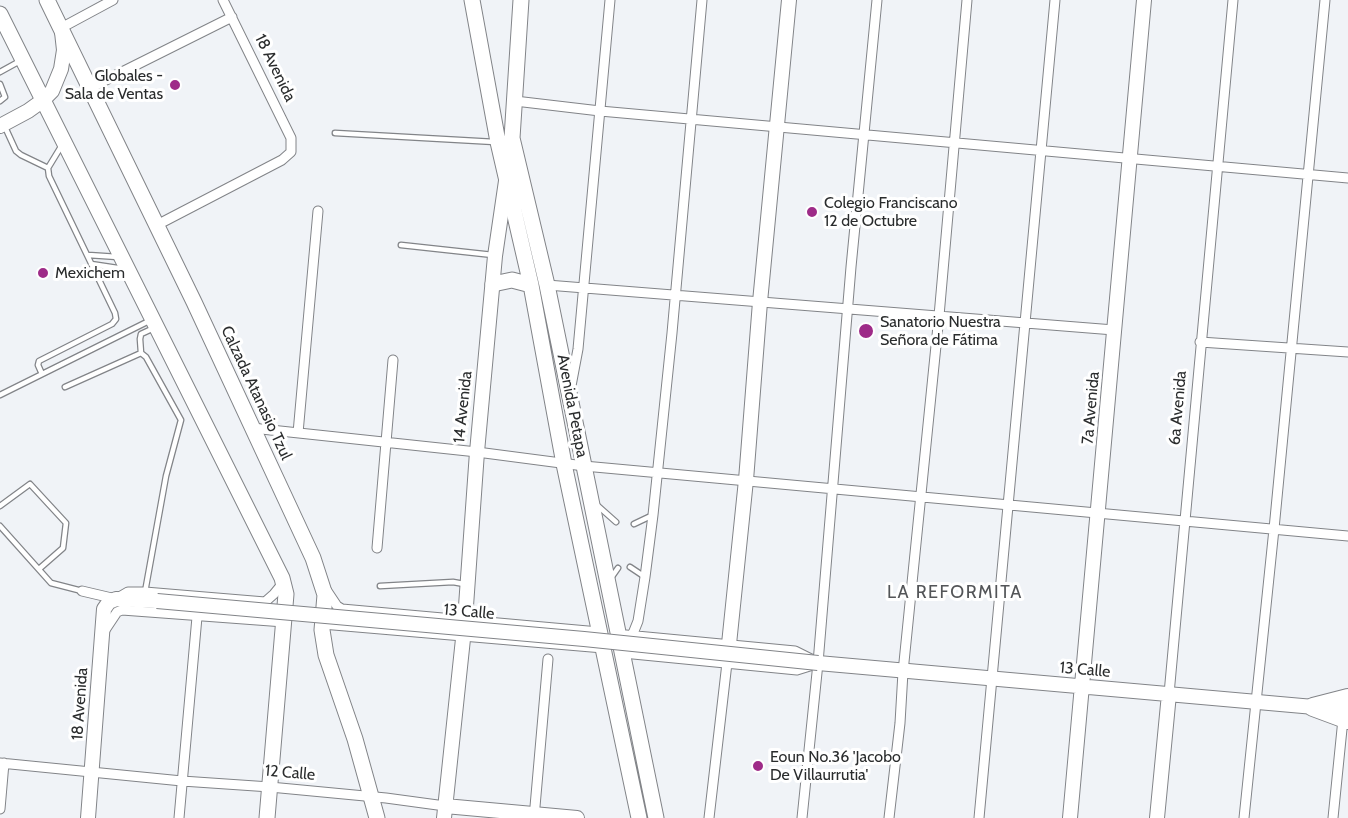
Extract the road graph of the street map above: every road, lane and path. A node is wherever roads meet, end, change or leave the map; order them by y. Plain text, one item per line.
1 (47, 0) edge
2 (113, 0) edge
3 (223, 0) edge
4 (472, 0) edge
5 (521, 0) edge
6 (610, 0) edge
7 (702, 0) edge
8 (789, 0) edge
9 (877, 0) edge
10 (967, 0) edge
11 (1055, 0) edge
12 (1144, 0) edge
13 (1233, 0) edge
14 (1325, 0) edge
15 (232, 17) junction
16 (1, 21) edge
17 (62, 30) junction
18 (22, 59) junction
19 (0, 72) edge
20 (0, 84) edge
21 (90, 88) junction
22 (0, 101) edge
23 (42, 101) junction
24 (515, 101) junction
25 (600, 111) junction
26 (691, 119) junction
27 (2, 125) edge
28 (777, 127) junction
29 (334, 133) dead end
30 (864, 135) junction
31 (505, 140) junction
32 (64, 143) junction
33 (955, 143) junction
34 (1041, 151) junction
35 (1130, 159) junction
36 (1217, 167) junction
37 (48, 168) junction
38 (1307, 175) junction
39 (1348, 178) edge
40 (506, 181) junction
41 (318, 212) dead end
42 (157, 225) junction
43 (401, 245) dead end
44 (88, 255) junction
45 (495, 256) junction
46 (91, 264) junction
47 (125, 264) junction
48 (493, 284) junction
49 (539, 285) junction
50 (584, 288) junction
51 (675, 295) junction
52 (760, 302) junction
53 (849, 310) junction
54 (939, 316) junction
55 (155, 323) junction
56 (1025, 323) junction
57 (1114, 330) junction
58 (1200, 342) junction
59 (1291, 347) junction
60 (1348, 352) edge
61 (141, 353) junction
62 (393, 360) dead end
63 (42, 374) junction
64 (65, 387) dead end
65 (0, 395) edge
66 (569, 396) junction
67 (252, 428) junction
68 (298, 433) junction
69 (385, 443) junction
70 (477, 452) junction
71 (564, 464) junction
72 (584, 466) junction
73 (657, 473) junction
74 (746, 480) junction
75 (833, 490) junction
76 (920, 497) junction
77 (591, 500) junction
78 (1008, 504) junction
79 (0, 506) edge
80 (1098, 512) junction
81 (653, 515) junction
82 (1185, 520) junction
83 (616, 522) dead end
84 (634, 524) dead end
85 (0, 526) edge
86 (1274, 529) junction
87 (1348, 536) edge
88 (377, 548) dead end
89 (630, 567) dead end
90 (618, 568) dead end
91 (39, 569) junction
92 (645, 577) junction
93 (320, 581) junction
94 (283, 582) junction
95 (608, 583) junction
96 (467, 584) junction
97 (380, 586) dead end
98 (82, 591) joint
99 (145, 592) junction
100 (116, 599) junction
101 (197, 617) junction
102 (465, 620) junction
103 (284, 622) junction
104 (322, 624) junction
105 (599, 632) junction
106 (102, 635) junction
107 (625, 635) junction
108 (462, 637) junction
109 (729, 644) junction
110 (603, 648) junction
111 (623, 653) junction
112 (548, 659) dead end
113 (727, 663) junction
114 (818, 663) junction
115 (903, 672) junction
116 (992, 678) junction
117 (1082, 686) junction
118 (1348, 693) edge
119 (1169, 694) junction
120 (1348, 698) edge
121 (1256, 702) junction
122 (1313, 706) junction
123 (1347, 716) edge
124 (2, 763) edge
125 (92, 773) junction
126 (182, 781) junction
127 (270, 787) junction
128 (372, 797) junction
129 (0, 810) edge
130 (445, 812) edge
131 (534, 815) edge
132 (88, 818) edge
133 (179, 818) edge
134 (267, 818) edge
135 (377, 818) edge
136 (577, 818) edge
137 (639, 818) edge
138 (656, 818) edge
139 (709, 818) edge
140 (802, 818) edge
141 (889, 818) edge
142 (979, 818) edge
143 (1070, 818) edge
144 (1157, 818) edge
145 (1244, 818) edge
146 (1333, 818) edge

1 - 17 main road, Calzada Atanasio Tzul
2 - 17 street
3 - 15 street, 18 Avenida
4 - 31 main road, Avenida Petapa
5 - 24 main road
6 - 25 street
7 - 26 street
8 - 28 main road
9 - 30 street
10 - 33 street
11 - 34 street
12 - 35 main road, 7a Avenida
13 - 36 street, 6a Avenida
14 - 38 street
15 - 21 street
15 - 42 street, 18 Avenida
16 - 18 main road
17 - 21 main road, Calzada Atanasio Tzul
17 - 23 main road
18 - 19 lane
18 - 23 main road
20 - 22 lane
21 - 42 main road, Calzada Atanasio Tzul
23 - 27 main road
23 - 32 main road
24 - 25 street
24 - 31 main road
25 - 26 street
25 - 50 street
26 - 28 street
26 - 51 street
27 - 37 lane
28 - 30 street
28 - 52 main road
29 - 31 lane
30 - 33 street
30 - 53 street
31 - 40 main road, Avenida Petapa
31 - 49 main road, Avenida Petapa
32 - 37 lane
32 - 47 main road
33 - 34 street
33 - 54 street
34 - 35 street
34 - 56 street
35 - 36 street
35 - 57 main road, 7a Avenida
36 - 38 street
36 - 58 street, 6a Avenida
37 - 44 lane
38 - 39 street
38 - 59 street
40 - 45 main road, 14 Avenida
40 - 49 main road, Avenida Petapa
41 - 68 street
42 - 67 main road, Calzada Atanasio Tzul
43 - 45 lane
44 - 46 lane
44 - 47 lane
45 - 48 main road, 14 Avenida
46 - 47 lane
46 - 63 lane
47 - 55 main road
48 - 49 main road
48 - 70 main road, 14 Avenida
49 - 50 street
49 - 66 main road, Avenida Petapa
49 - 71 main road, Avenida Petapa
50 - 51 street
50 - 66 street
51 - 52 street
51 - 73 street
52 - 53 street
52 - 74 main road
53 - 54 street
53 - 75 street
54 - 56 street
54 - 76 street
55 - 61 lane
55 - 63 lane
55 - 94 main road
56 - 57 street
56 - 78 street
57 - 80 main road, 7a Avenida
58 - 59 street
58 - 82 street, 6a Avenida
59 - 60 street
59 - 86 street
61 - 64 lane
61 - 99 lane
62 - 69 street
63 - 65 lane
66 - 72 main road, Avenida Petapa
67 - 68 street
67 - 93 main road, Calzada Atanasio Tzul
68 - 69 street
69 - 70 street
69 - 88 street
70 - 71 street
70 - 96 main road, 14 Avenida
71 - 72 street
71 - 105 main road, Avenida Petapa
72 - 73 street
72 - 77 main road, Avenida Petapa
73 - 74 street
73 - 81 street
74 - 75 street
74 - 109 main road
75 - 76 street
75 - 114 street
76 - 78 street
76 - 115 street
77 - 83 lane
77 - 95 main road, Avenida Petapa
78 - 80 street
78 - 116 street
79 - 91 lane
80 - 82 street
80 - 117 main road, 7a Avenida
81 - 84 lane
81 - 92 street
82 - 86 street
82 - 119 street, 6a Avenida
85 - 91 lane
86 - 87 street
86 - 121 street
89 - 92 lane
90 - 95 lane
91 - 98 lane
92 - 107 street
93 - 102 street, 13 Calle
93 - 104 main road, Calzada Atanasio Tzul
94 - 99 street, 13 Calle
94 - 103 main road
95 - 107 main road, Avenida Petapa
96 - 97 lane
96 - 102 main road, 14 Avenida
98 - 100 street, 13 Calle
99 - 100 street, 13 Calle
100 - 106 main road, 18 Avenida
100 - 114 main road, 13 Calle, bridge
101 - 103 street
101 - 106 street
101 - 126 street
102 - 105 street, 13 Calle
102 - 108 main road, 14 Avenida
103 - 127 main road
104 - 108 street, 13 Calle
104 - 128 main road, Calzada Atanasio Tzul
105 - 110 main road, Avenida Petapa
106 - 125 main road, 18 Avenida
107 - 109 street, 13 Calle
107 - 111 main road, Avenida Petapa
108 - 110 street, 13 Calle
108 - 130 main road, 14 Avenida
109 - 114 street, 13 Calle
110 - 137 main road, Avenida Petapa
111 - 113 street, 13 Calle
111 - 138 main road, Avenida Petapa
112 - 131 street
113 - 114 street, 13 Calle
113 - 139 street
114 - 115 main road, 13 Calle
114 - 140 street
115 - 116 main road, 13 Calle
115 - 141 street
116 - 117 main road, 13 Calle
116 - 142 street
117 - 119 main road, 13 Calle
117 - 143 main road, 7a Avenida
118 - 120 street
119 - 121 main road, 13 Calle
119 - 144 main road, 6a Avenida
120 - 122 highway
121 - 122 main road, 13 Calle
121 - 145 street
122 - 123 highway
123 - 146 street
124 - 125 street, 12 Calle
124 - 129 street
125 - 126 street, 12 Calle
125 - 132 main road, 18 Avenida
126 - 127 street, 12 Calle
126 - 133 street
127 - 128 street, 12 Calle
127 - 134 main road
128 - 130 street, 12 Calle
128 - 135 main road, Calzada Atanasio Tzul
130 - 131 main road, 12 Calle
131 - 136 main road, 12 Calle

